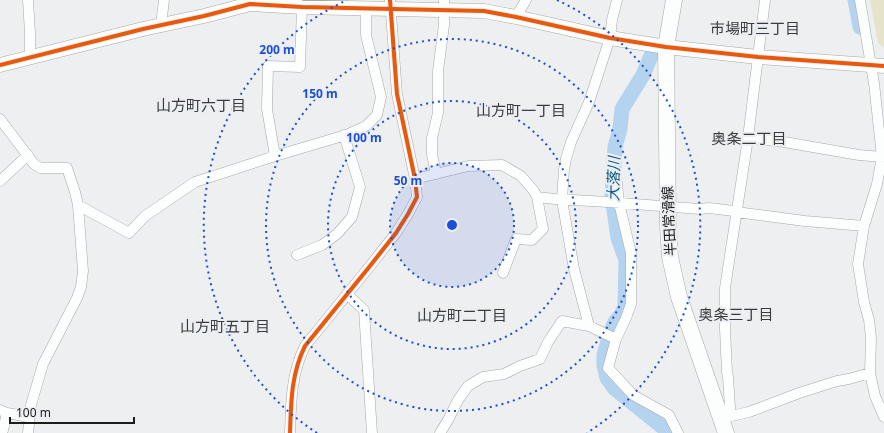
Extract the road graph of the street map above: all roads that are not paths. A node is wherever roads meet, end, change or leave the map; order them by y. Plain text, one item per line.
1 (28, 0) edge
2 (164, 0) edge
3 (526, 0) edge
4 (617, 0) edge
5 (674, 0) edge
6 (765, 0) edge
7 (860, 0) edge
8 (250, 2) edge
9 (391, 4) edge
10 (444, 5) edge
11 (302, 7) junction
12 (366, 8) junction
13 (516, 17) junction
14 (161, 25) junction
15 (610, 38) junction
16 (666, 47) junction
17 (758, 56) junction
18 (30, 57) junction
19 (877, 65) edge
20 (1, 67) edge
21 (397, 94) junction
22 (381, 97) junction
23 (0, 119) edge
24 (344, 135) junction
25 (748, 138) junction
26 (28, 155) junction
27 (275, 156) junction
28 (882, 157) junction
29 (436, 174) junction
30 (415, 179) junction
31 (0, 181) edge
32 (617, 183) dead end
33 (880, 184) edge
34 (537, 197) junction
35 (562, 200) junction
36 (614, 202) junction
37 (78, 205) junction
38 (668, 207) junction
39 (736, 212) junction
40 (864, 226) junction
41 (297, 255) dead end
42 (503, 273) dead end
43 (347, 294) junction
44 (589, 326) junction
45 (616, 339) junction
46 (870, 374) junction
47 (4, 411) edge
48 (29, 417) junction
49 (884, 417) edge
50 (724, 426) edge
51 (1, 433) edge
52 (28, 433) edge
53 (290, 433) edge
54 (372, 433) edge
55 (440, 433) edge
56 (678, 433) edge

1 - 18 street
2 - 14 street
3 - 13 street
4 - 15 street
5 - 16 main road, 半田常滑線
6 - 17 street
7 - 19 street
8 - 11 street
8 - 14 street
9 - 10 street
9 - 12 street
9 - 21 street
10 - 13 street
10 - 29 street
11 - 12 street
11 - 27 street
12 - 22 street
13 - 15 street
14 - 18 street
15 - 16 street
15 - 35 street
16 - 17 street
16 - 38 main road, 半田常滑線
17 - 19 street
17 - 25 street
18 - 20 street
19 - 28 street
21 - 22 street
21 - 30 street
22 - 24 street
23 - 26 street
24 - 27 street
24 - 41 street
25 - 28 street
25 - 39 street
26 - 31 street
26 - 37 street
27 - 37 street
28 - 33 street
29 - 30 street
29 - 34 street
30 - 43 street
32 - 36 street
33 - 40 street
34 - 35 street
34 - 42 street
35 - 36 street
35 - 44 street
36 - 38 street
36 - 45 street
37 - 48 street
38 - 39 street
38 - 50 main road, 半田常滑線
39 - 40 street
39 - 50 street
40 - 46 street
43 - 53 street
43 - 54 street
44 - 45 street
44 - 55 street
45 - 56 street
46 - 49 street
46 - 50 street
47 - 48 street
47 - 51 street
48 - 52 street

